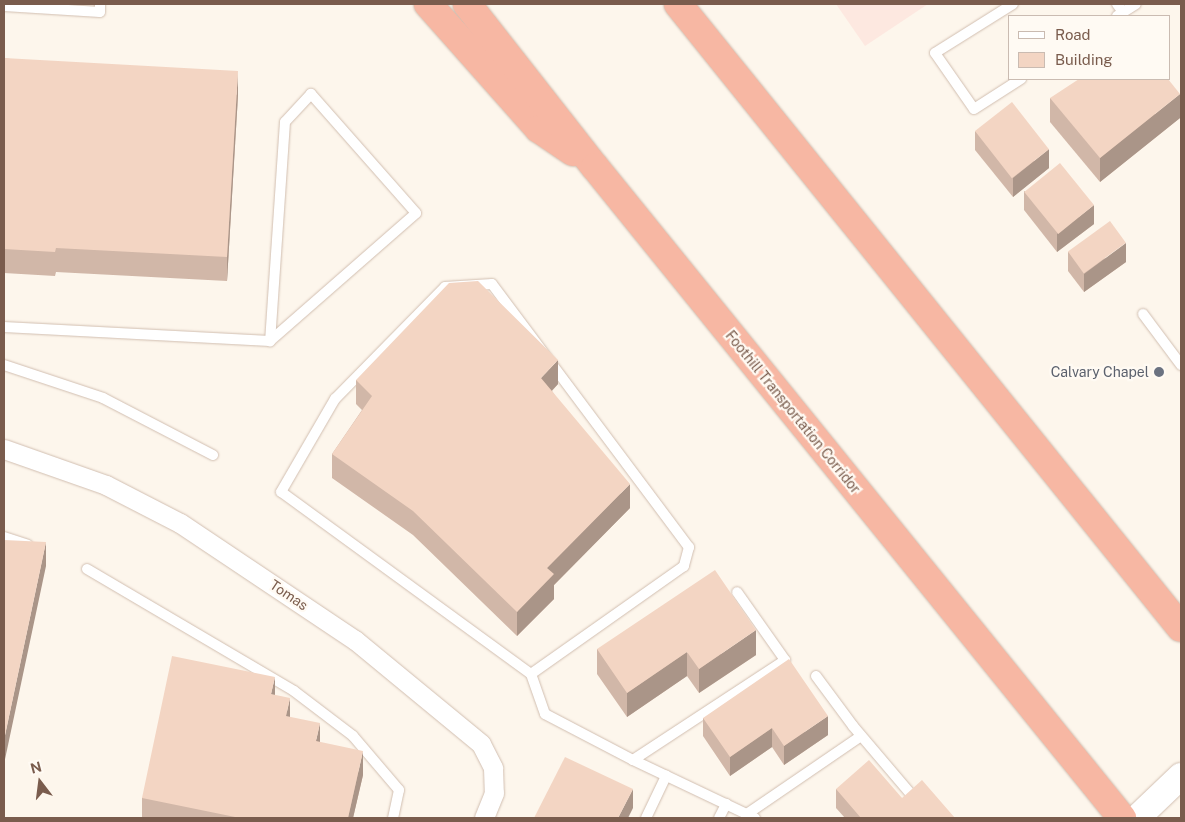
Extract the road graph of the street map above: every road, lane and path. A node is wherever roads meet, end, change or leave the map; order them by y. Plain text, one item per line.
1 (100, 4) edge
2 (428, 4) edge
3 (467, 4) edge
4 (678, 4) edge
5 (1013, 4) edge
6 (1136, 4) edge
7 (4, 6) edge
8 (1119, 11) edge
9 (1019, 80) edge
10 (595, 167) junction
11 (1143, 314) dead end
12 (4, 327) edge
13 (270, 341) junction
14 (1181, 365) edge
15 (4, 366) edge
16 (4, 449) edge
17 (213, 455) dead end
18 (4, 537) edge
19 (38, 548) edge
20 (88, 569) dead end
21 (737, 592) dead end
22 (1181, 628) edge
23 (531, 674) junction
24 (816, 676) dead end
25 (861, 736) junction
26 (633, 760) junction
27 (666, 776) junction
28 (1181, 776) edge
29 (909, 792) edge
30 (726, 804) junction
31 (751, 816) edge
32 (393, 818) edge
33 (484, 818) edge
34 (646, 818) edge
35 (719, 818) edge
36 (1122, 818) edge
37 (1137, 818) edge

1 - 7 lane
2 - 10 highway
3 - 10 highway, Foothill Transportation Corridor
4 - 22 highway
5 - 9 lane
6 - 8 lane
10 - 36 highway, Foothill Transportation Corridor
11 - 14 lane
12 - 13 lane
13 - 13 lane
15 - 17 lane
16 - 33 street, Tomas
18 - 19 lane
20 - 32 lane
21 - 26 lane
23 - 23 lane
23 - 26 lane
24 - 25 lane
25 - 29 lane
25 - 31 lane
26 - 27 lane
27 - 30 lane
27 - 34 lane
28 - 37 main road
30 - 31 lane
30 - 35 lane

